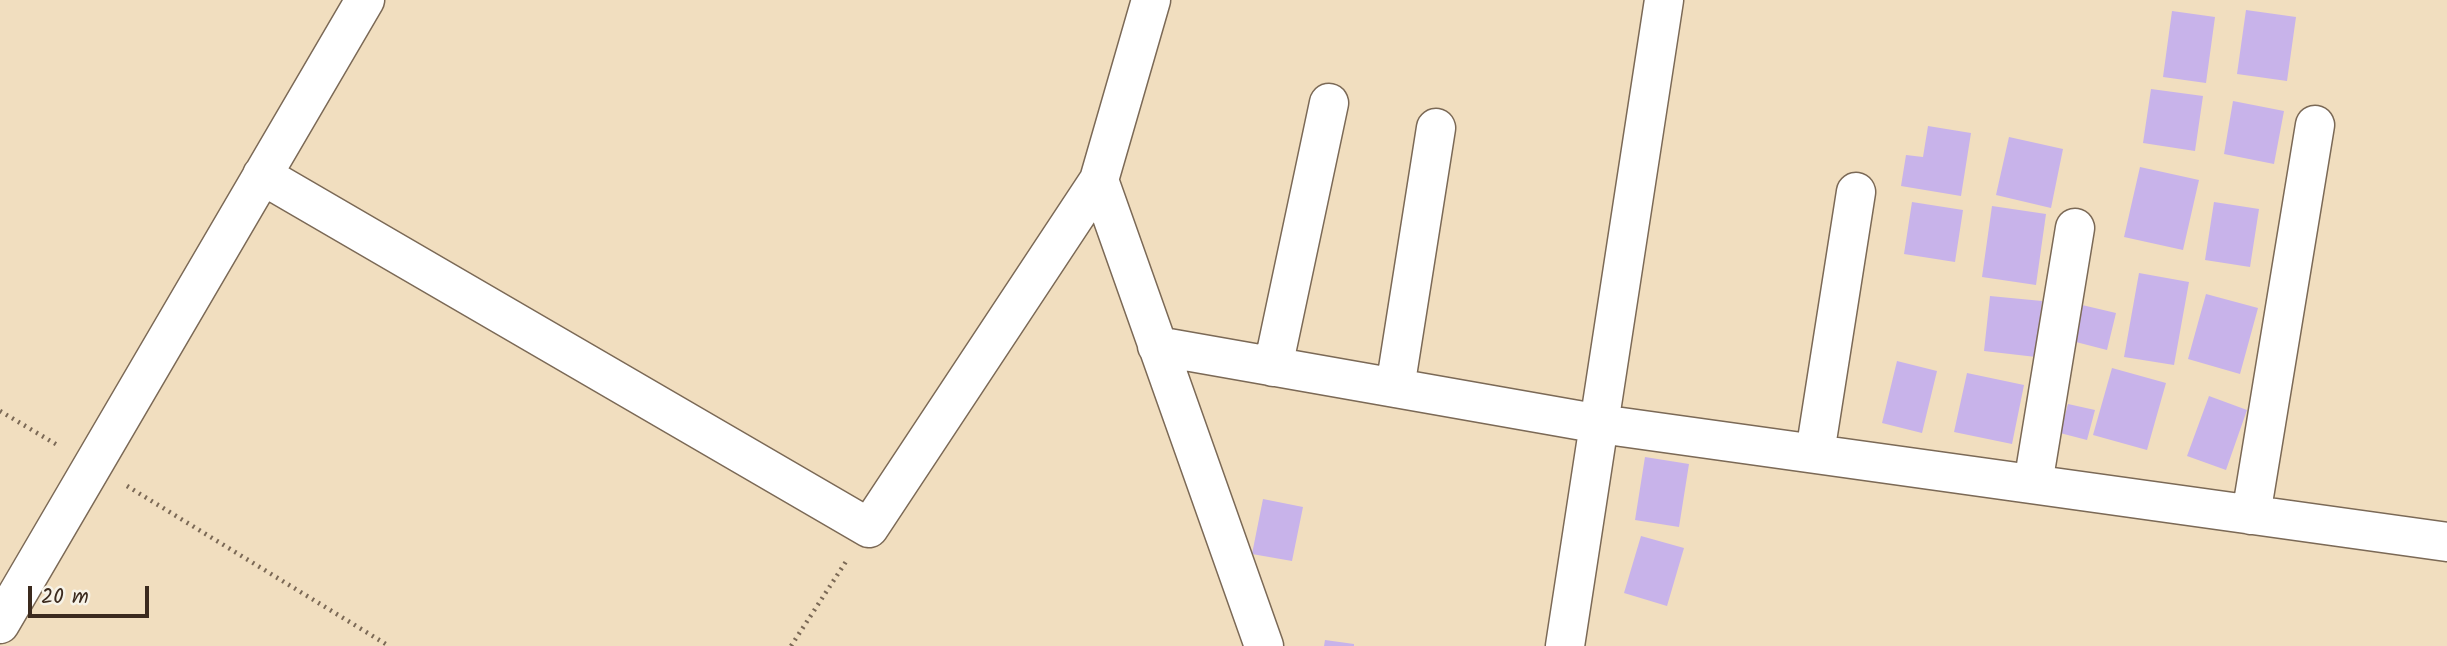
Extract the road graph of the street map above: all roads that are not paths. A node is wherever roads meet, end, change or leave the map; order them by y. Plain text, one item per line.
1 (365, 0) edge
2 (1151, 0) edge
3 (1664, 0) edge
4 (1329, 103) dead end
5 (2315, 125) dead end
6 (1436, 128) dead end
7 (262, 176) junction
8 (1099, 180) junction
9 (1856, 192) dead end
10 (2074, 228) dead end
11 (1157, 346) junction
12 (1273, 367) junction
13 (1395, 388) junction
14 (1600, 424) junction
15 (1815, 453) junction
16 (2033, 484) junction
17 (2251, 515) junction
18 (2447, 542) edge
19 (0, 624) edge
20 (1264, 646) edge
21 (1565, 646) edge

1 - 7 street
2 - 8 street
3 - 14 street
4 - 12 street
5 - 17 street
6 - 13 street
7 - 8 street
7 - 19 street
8 - 11 street
9 - 15 street
10 - 16 street
11 - 12 street
11 - 20 street
12 - 13 street
13 - 14 street
14 - 15 street
14 - 21 street
15 - 16 street
16 - 17 street
17 - 18 street

